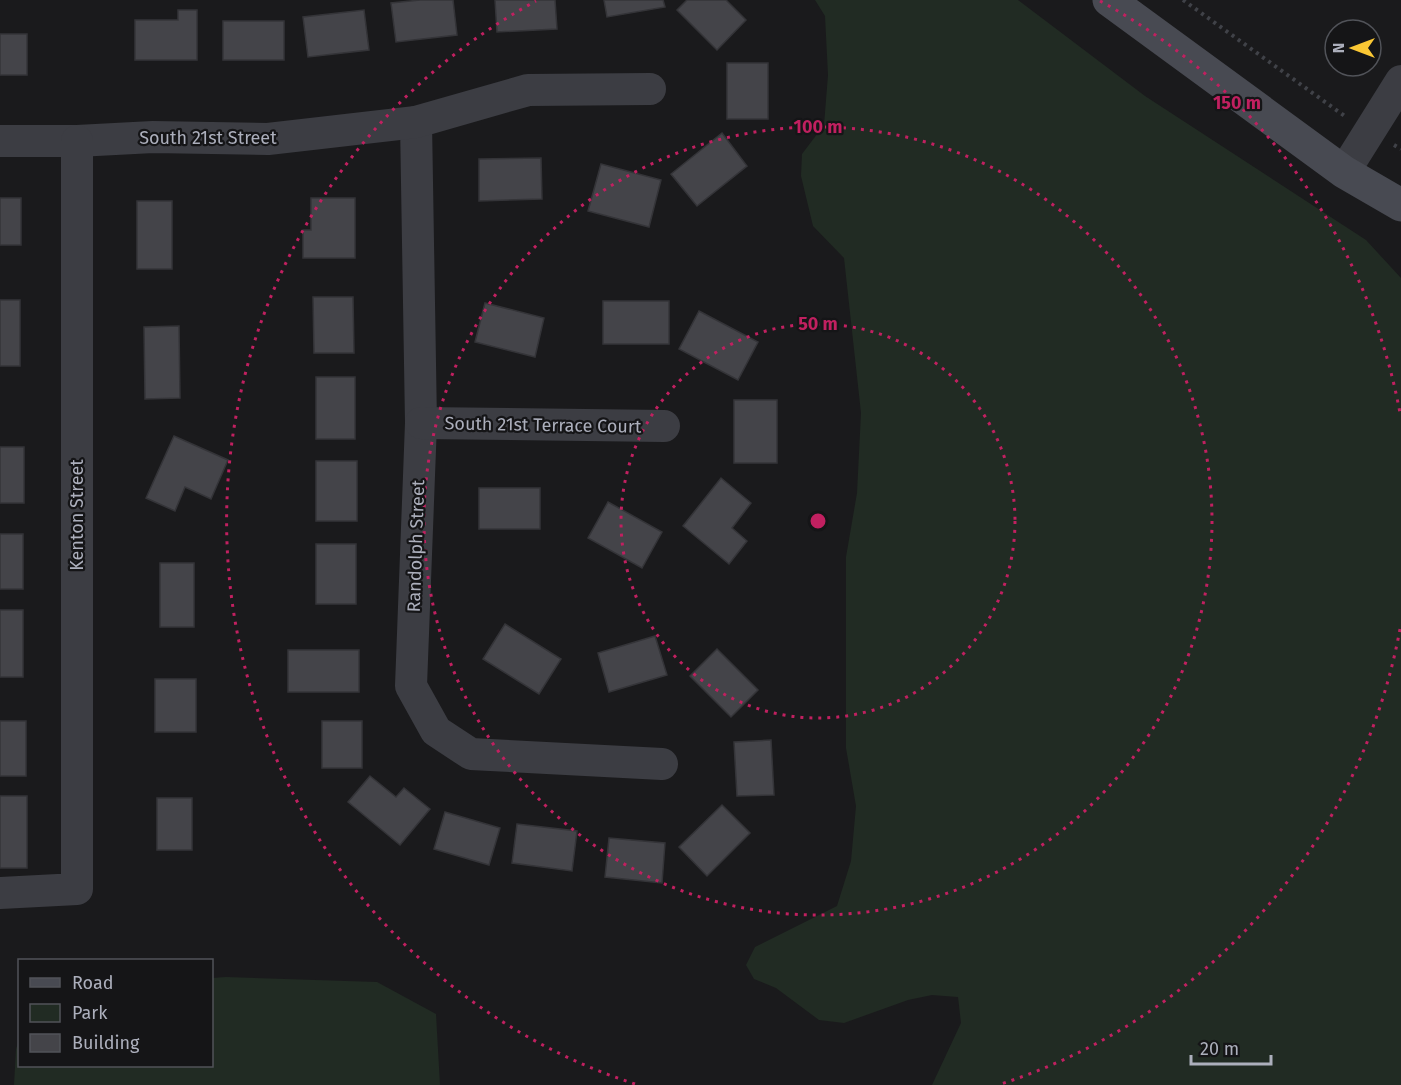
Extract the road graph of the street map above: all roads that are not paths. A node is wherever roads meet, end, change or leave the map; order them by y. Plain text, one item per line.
1 (1109, 0) edge
2 (1401, 81) edge
3 (650, 89) dead end
4 (416, 122) junction
5 (0, 141) edge
6 (77, 141) junction
7 (1344, 172) junction
8 (1401, 205) edge
9 (421, 423) junction
10 (664, 426) dead end
11 (662, 764) dead end
12 (0, 893) edge

1 - 7 main road
2 - 7 street
3 - 4 street, South 21st Street
4 - 6 street, South 21st Street
4 - 9 street, Randolph Street
5 - 6 street, South 21st Street
6 - 12 street, Kenton Street
7 - 8 main road
9 - 10 street, South 21st Terrace Court
9 - 11 street, Randolph Street

